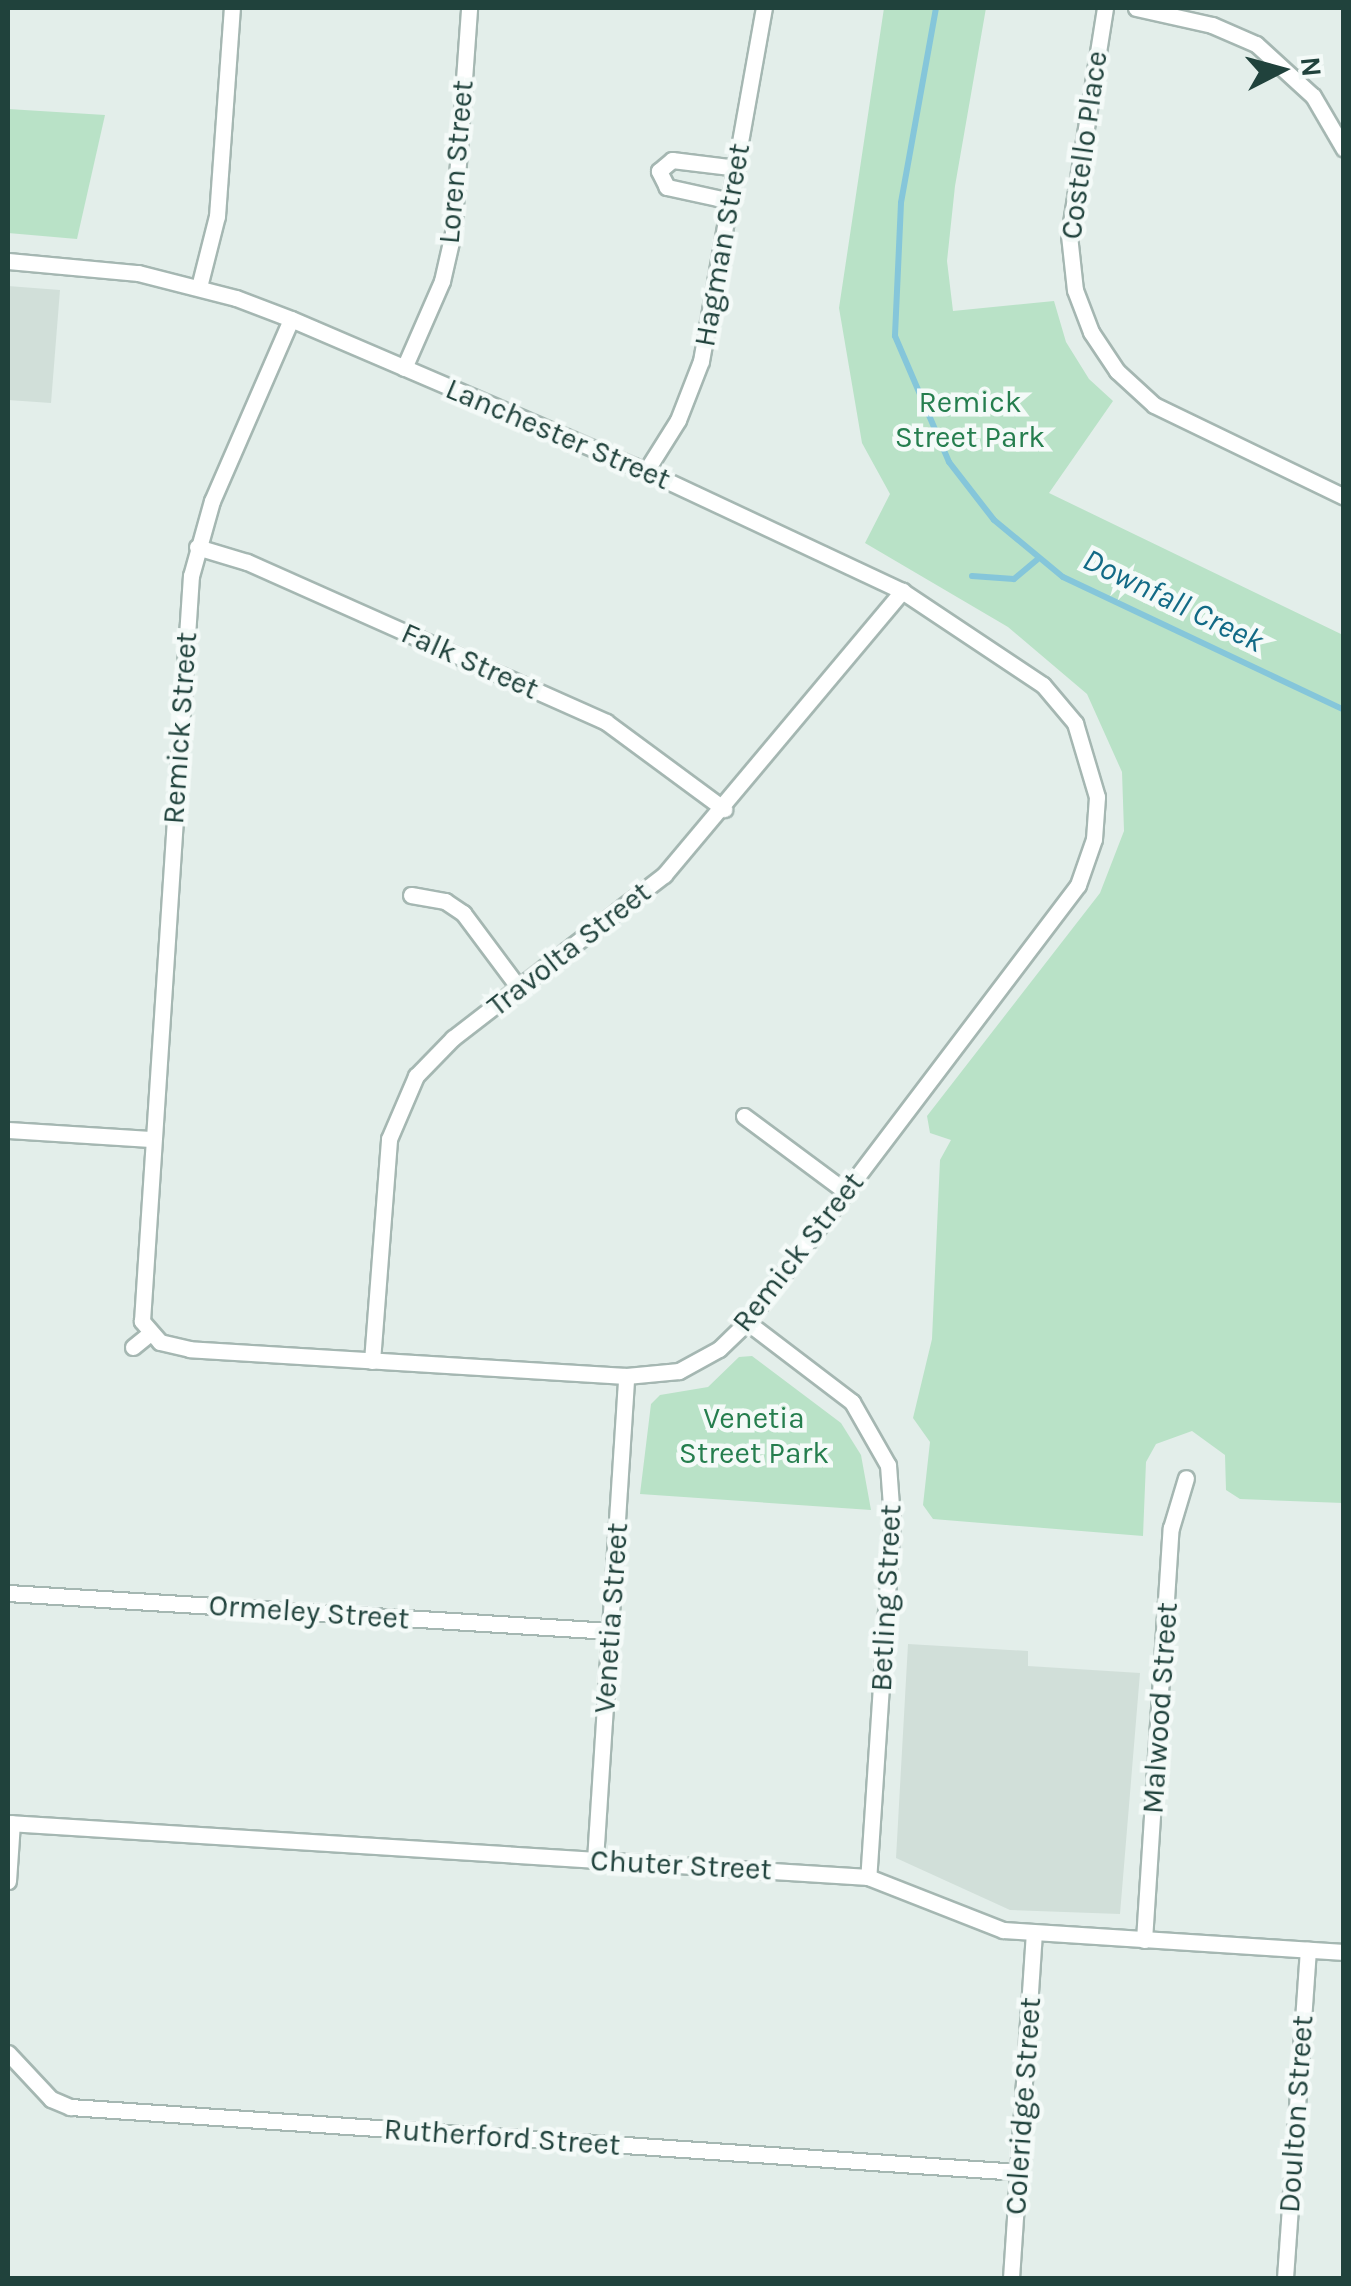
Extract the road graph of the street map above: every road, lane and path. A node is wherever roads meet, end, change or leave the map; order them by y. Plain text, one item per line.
1 (232, 8) edge
2 (469, 8) edge
3 (764, 8) edge
4 (1105, 8) edge
5 (1136, 8) edge
6 (1344, 148) edge
7 (736, 168) junction
8 (731, 201) junction
9 (8, 261) edge
10 (199, 287) junction
11 (291, 319) junction
12 (404, 368) junction
13 (646, 472) junction
14 (1344, 497) edge
15 (197, 547) junction
16 (902, 591) junction
17 (1066, 710) joint
18 (724, 810) junction
19 (411, 895) dead end
20 (520, 988) junction
21 (744, 1116) dead end
22 (8, 1130) edge
23 (151, 1139) junction
24 (846, 1192) junction
25 (747, 1322) junction
26 (150, 1334) junction
27 (133, 1348) dead end
28 (372, 1361) junction
29 (626, 1376) junction
30 (1186, 1478) dead end
31 (8, 1593) edge
32 (610, 1631) junction
33 (10, 1823) edge
34 (595, 1860) junction
35 (868, 1877) junction
36 (8, 1881) edge
37 (1034, 1934) junction
38 (1144, 1940) junction
39 (1308, 1950) junction
40 (1344, 1952) edge
41 (8, 2053) edge
42 (1018, 2172) junction
43 (1012, 2278) edge
44 (1285, 2278) edge

1 - 10 street
2 - 12 street, Loren Street
3 - 7 street, Hagman Street
4 - 14 street, Costello Place
5 - 6 street
7 - 8 street, Hagman Street
7 - 8 street
8 - 13 street, Hagman Street
9 - 10 street, Lanchester Street
10 - 11 street, Lanchester Street
11 - 12 street, Lanchester Street
11 - 15 street, Remick Street
12 - 13 street, Lanchester Street
13 - 16 street, Lanchester Street
15 - 18 street, Falk Street
15 - 23 street, Remick Street
16 - 17 street, Lanchester Street
16 - 18 street, Travolta Street
17 - 24 street, Remick Street
18 - 20 street, Travolta Street
19 - 20 street
20 - 28 street, Travolta Street
21 - 24 street
22 - 23 street
23 - 26 street, Remick Street
24 - 25 street, Remick Street
25 - 29 street, Remick Street
25 - 35 street, Betling Street
26 - 27 street
26 - 28 street, Remick Street
28 - 29 street, Remick Street
29 - 32 street, Venetia Street
30 - 38 street, Malwood Street
31 - 32 street, Ormeley Street
32 - 34 street, Venetia Street
33 - 34 street, Chuter Street
33 - 36 street
34 - 35 street, Chuter Street
35 - 37 street, Chuter Street
37 - 38 street, Chuter Street
37 - 42 street, Coleridge Street
38 - 39 street, Chuter Street
39 - 40 street, Chuter Street
39 - 44 street, Doulton Street
41 - 42 street, Rutherford Street
42 - 43 street, Coleridge Street

